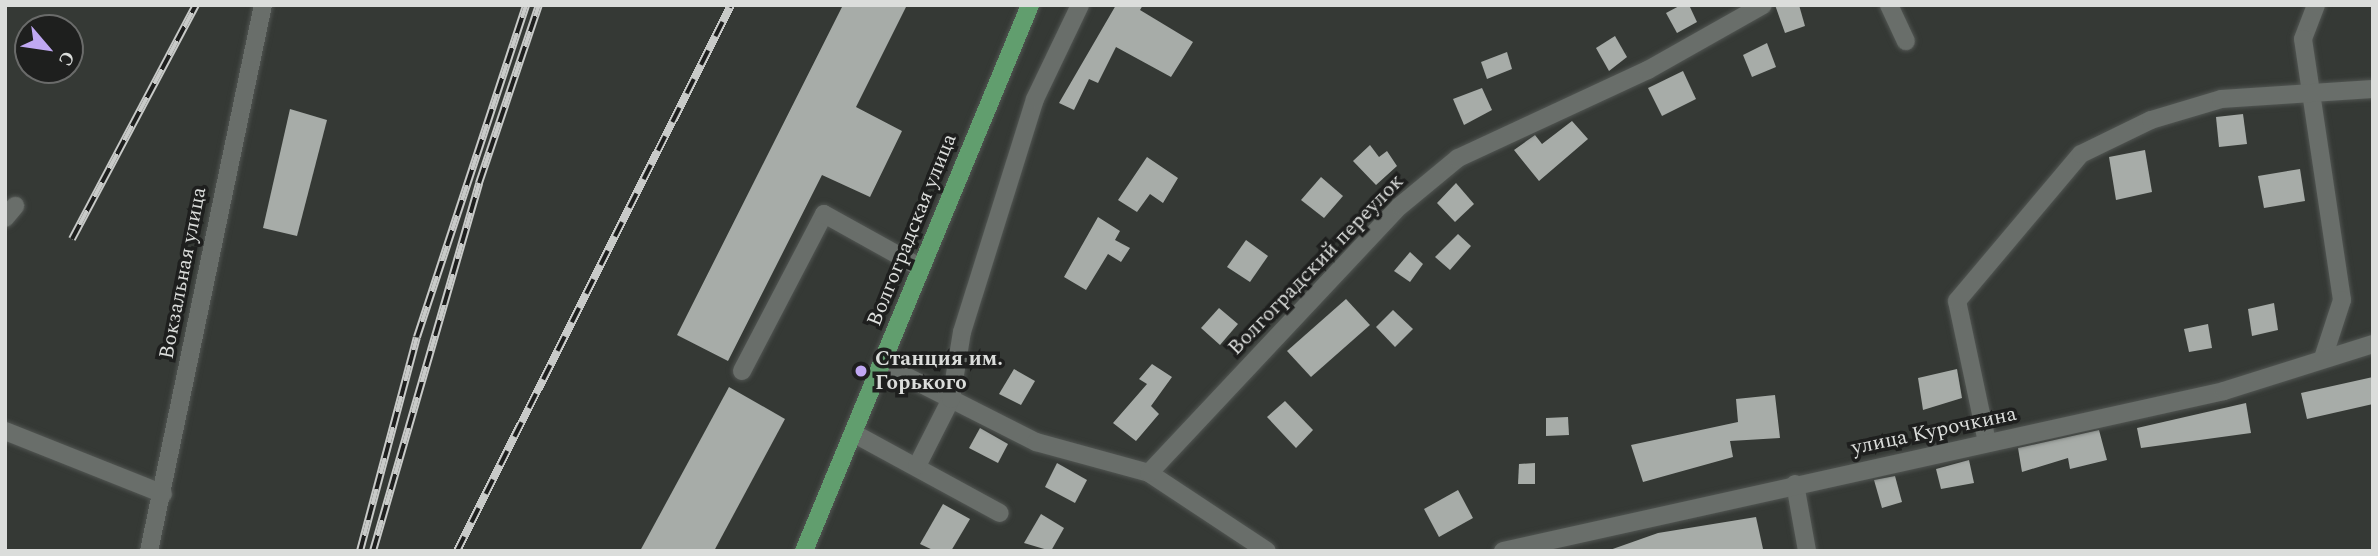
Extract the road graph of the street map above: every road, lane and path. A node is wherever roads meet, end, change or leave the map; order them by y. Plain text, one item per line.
1 (262, 5) edge
2 (1030, 5) edge
3 (1080, 5) edge
4 (1763, 5) edge
5 (1889, 5) edge
6 (2316, 5) edge
7 (1906, 41) dead end
8 (2312, 89) junction
9 (2373, 89) edge
10 (921, 268) junction
11 (2373, 344) edge
12 (2324, 355) junction
13 (882, 364) junction
14 (742, 371) dead end
15 (951, 398) junction
16 (5, 431) edge
17 (853, 433) junction
18 (1987, 442) junction
19 (917, 466) junction
20 (1149, 473) junction
21 (1796, 484) junction
22 (163, 495) junction
23 (1000, 513) dead end
24 (149, 551) edge
25 (804, 551) edge
26 (1267, 551) edge
27 (1503, 551) edge
28 (1807, 551) edge

1 - 22 street, Вокзальная улица
2 - 10 main road, Волгоградская улица
3 - 15 street
4 - 20 street, Волгоградский переулок
5 - 7 street
6 - 8 street
8 - 9 street
8 - 12 street
8 - 18 street
10 - 13 main road, Волгоградская улица
10 - 14 street
11 - 12 street, улица Курочкина
12 - 18 street, улица Курочкина
13 - 15 street
13 - 17 main road, Волгоградская улица
15 - 19 street
15 - 20 street
16 - 22 street
17 - 19 street
17 - 25 main road, Волгоградская улица
18 - 21 street, улица Курочкина
19 - 23 street
20 - 26 street
21 - 27 street, улица Курочкина
21 - 28 street
22 - 24 street, Вокзальная улица

